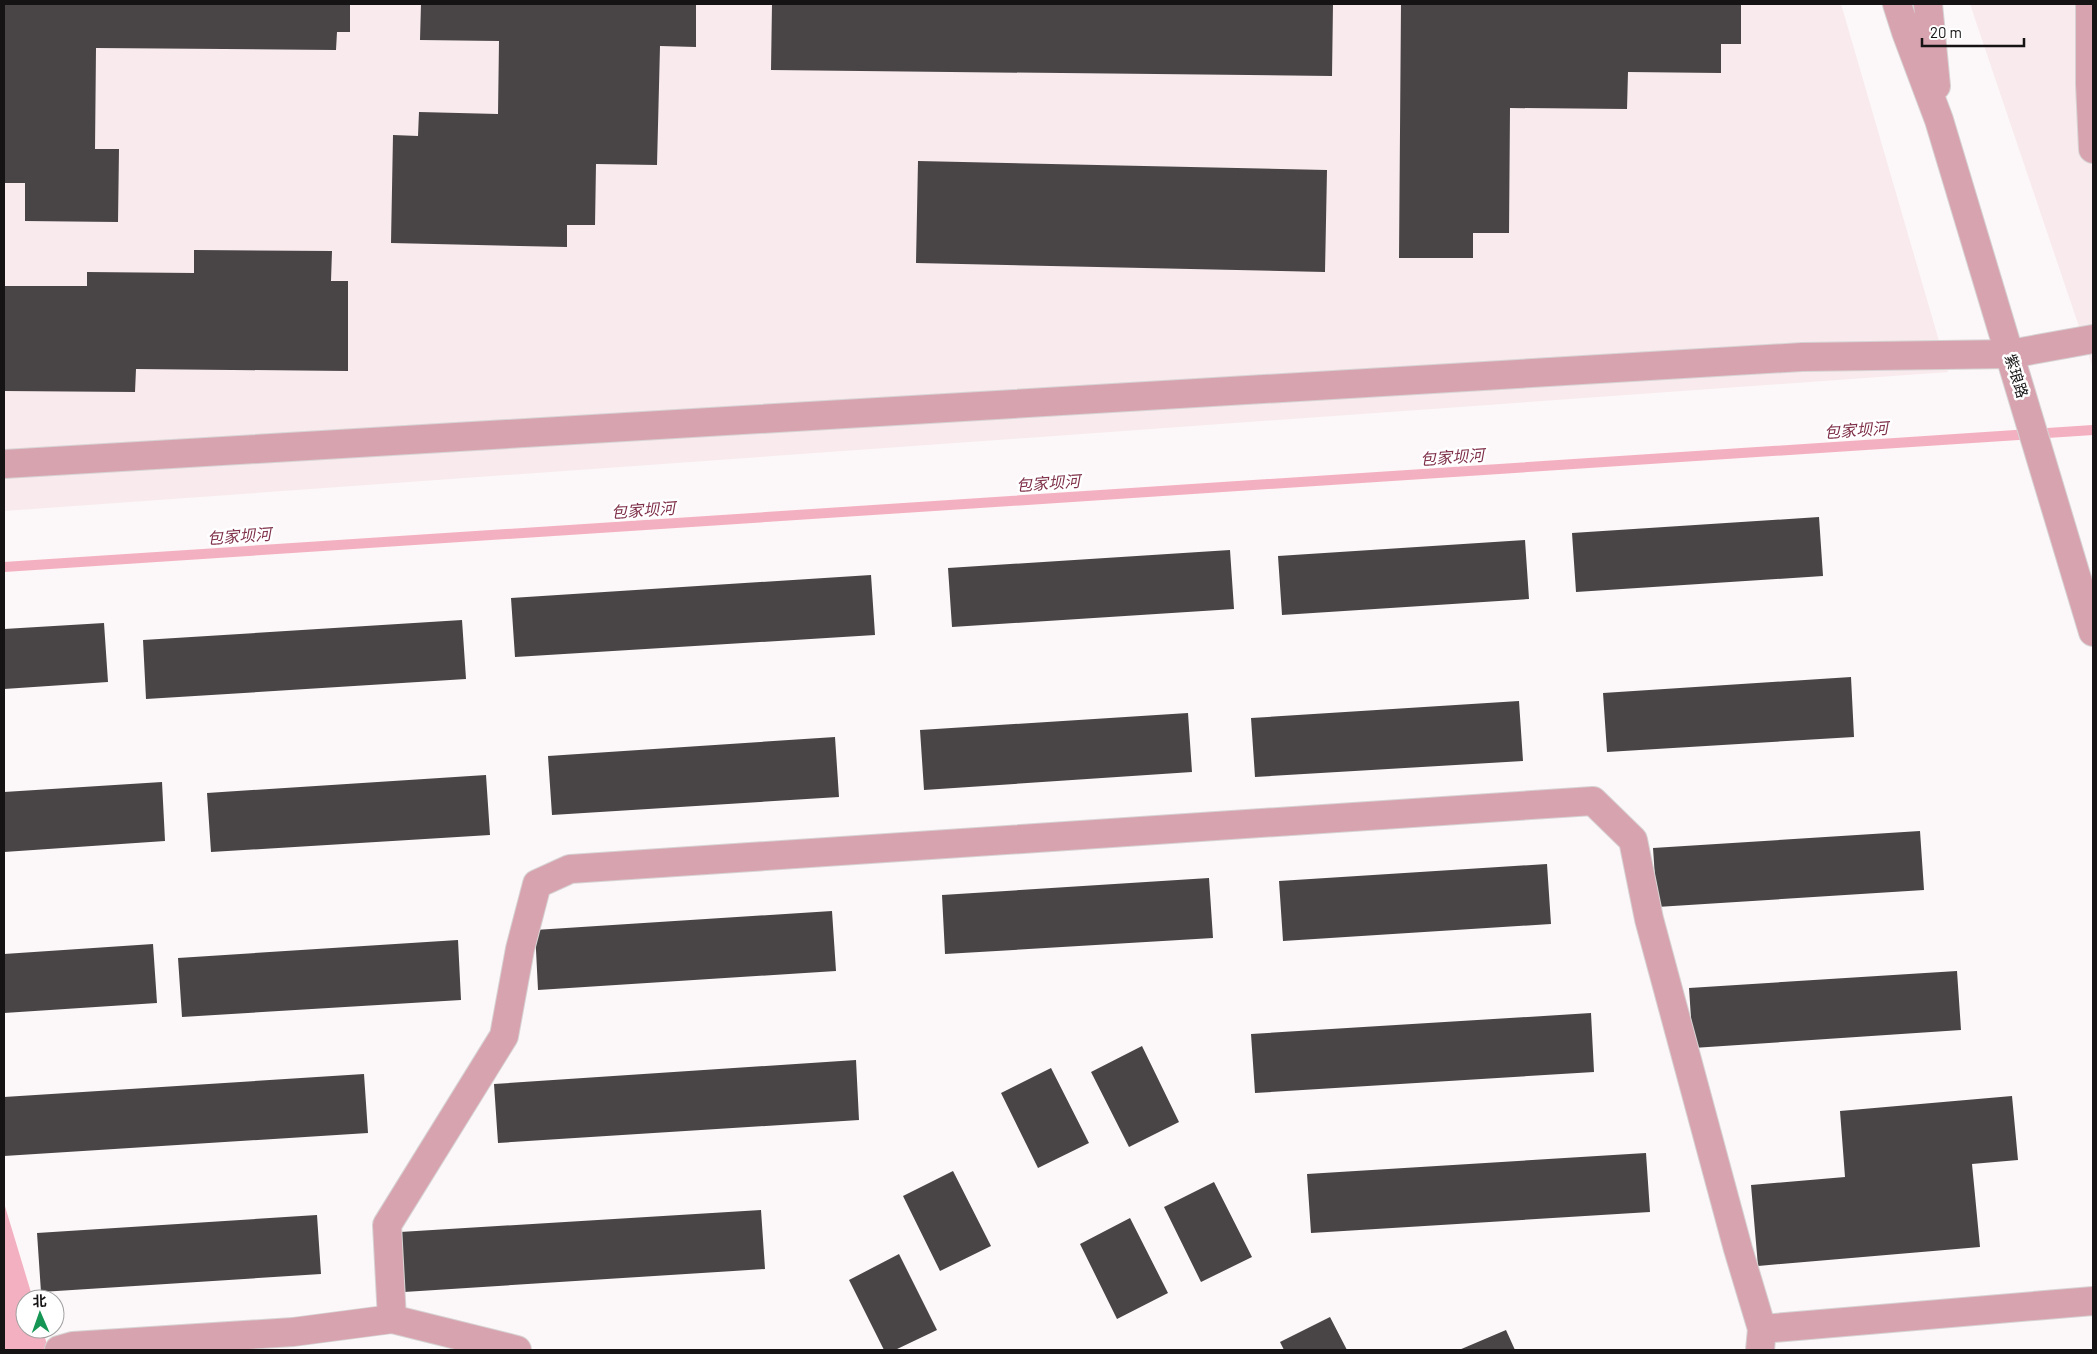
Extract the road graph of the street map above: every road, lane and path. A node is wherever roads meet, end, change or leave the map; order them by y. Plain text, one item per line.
1 (1897, 4) edge
2 (1928, 4) edge
3 (2090, 4) edge
4 (1939, 120) junction
5 (2093, 149) edge
6 (2093, 339) edge
7 (2010, 354) junction
8 (4, 464) edge
9 (2093, 632) edge
10 (2093, 1301) edge
11 (392, 1319) junction
12 (1761, 1340) edge
13 (66, 1348) edge
14 (517, 1350) edge

1 - 4 street
2 - 4 street
3 - 5 street
4 - 7 street, 紫琅路
6 - 7 street
7 - 8 street
7 - 9 street, 紫琅路
10 - 12 street
11 - 12 street
11 - 13 street
11 - 14 street

